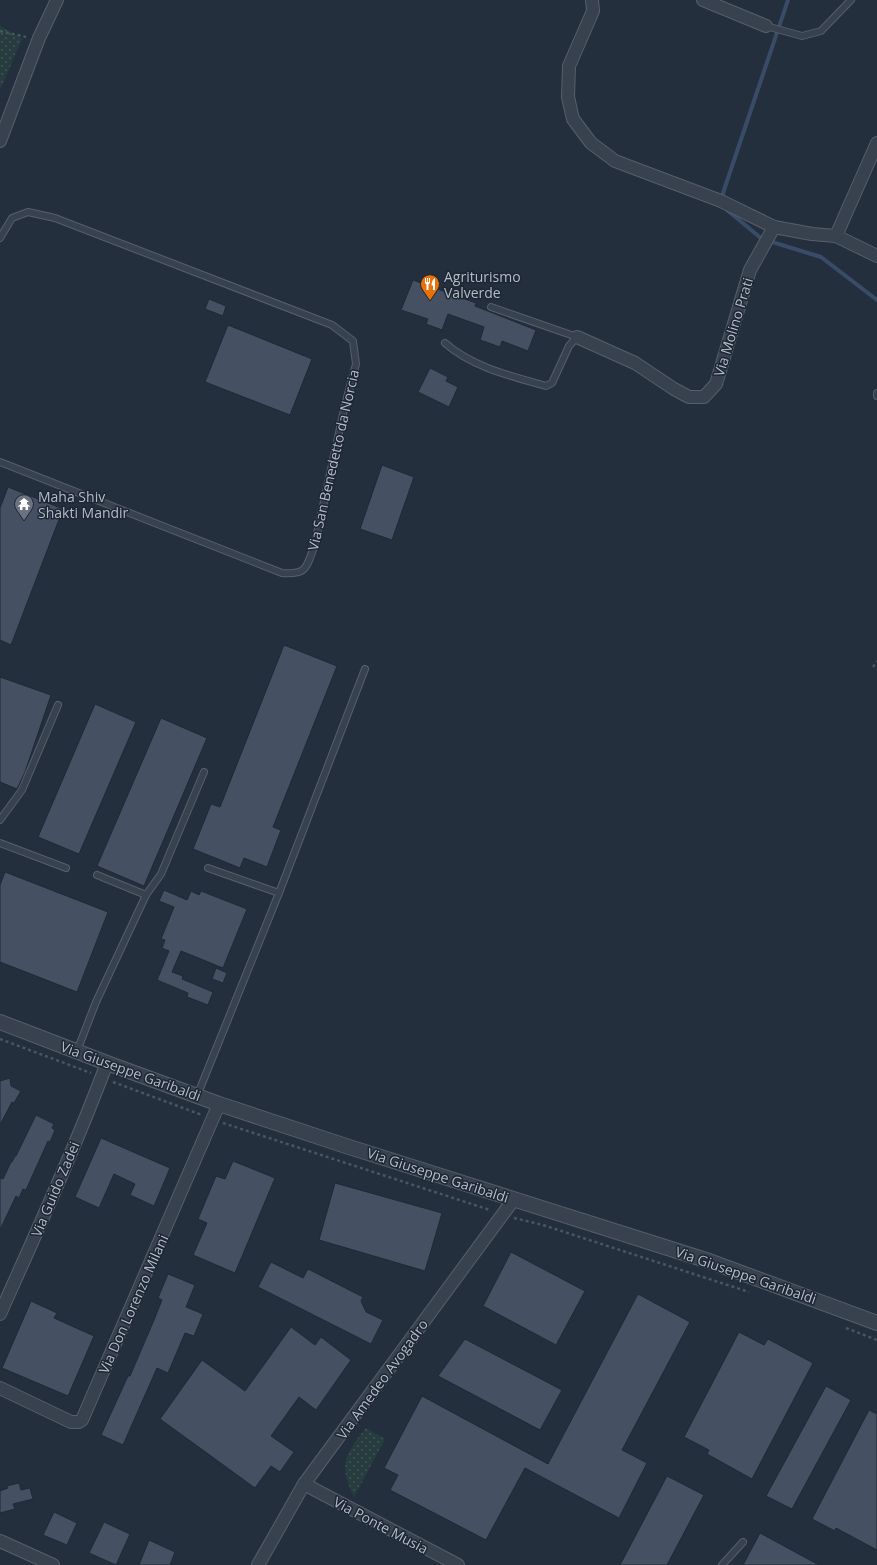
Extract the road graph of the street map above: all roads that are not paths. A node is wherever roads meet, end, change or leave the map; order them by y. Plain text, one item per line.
1 (57, 0) edge
2 (592, 0) edge
3 (703, 0) edge
4 (851, 0) edge
5 (766, 26) joint
6 (0, 141) edge
7 (877, 143) edge
8 (774, 227) junction
9 (836, 236) junction
10 (0, 238) edge
11 (877, 256) edge
12 (491, 307) dead end
13 (577, 337) junction
14 (445, 343) dead end
15 (877, 393) edge
16 (877, 396) edge
17 (0, 462) edge
18 (365, 669) dead end
19 (58, 705) dead end
20 (204, 772) dead end
21 (0, 820) edge
22 (0, 842) edge
23 (66, 868) dead end
24 (208, 868) dead end
25 (97, 875) dead end
26 (279, 893) junction
27 (146, 895) junction
28 (0, 1022) edge
29 (77, 1051) junction
30 (107, 1063) junction
31 (197, 1096) junction
32 (219, 1104) junction
33 (514, 1199) junction
34 (0, 1314) edge
35 (877, 1323) edge
36 (0, 1388) edge
37 (304, 1484) junction
38 (0, 1542) edge
39 (743, 1542) dead end
40 (53, 1565) edge
41 (258, 1565) edge
42 (458, 1565) edge
43 (722, 1565) edge

1 - 6 street
2 - 8 street
3 - 5 street
4 - 5 lane
7 - 9 street
8 - 9 street
8 - 13 street, Via Molino Prati
9 - 11 street
10 - 17 lane, Via San Benedetto da Norcia
12 - 13 lane
13 - 14 lane
15 - 16 lane
18 - 26 lane
19 - 21 lane
20 - 27 lane
22 - 23 lane
24 - 26 lane
25 - 27 lane
26 - 31 lane
27 - 29 lane
28 - 29 street, Via Giuseppe Garibaldi
29 - 30 street, Via Giuseppe Garibaldi
30 - 31 street, Via Giuseppe Garibaldi
30 - 34 street, Via Guido Zadei
31 - 32 street, Via Giuseppe Garibaldi
32 - 33 street, Via Giuseppe Garibaldi
32 - 36 street, Via Don Lorenzo Milani
33 - 35 street, Via Giuseppe Garibaldi
33 - 37 street, Via Amedeo Avogadro
37 - 41 street, Via Amedeo Avogadro
37 - 42 street, Via Ponte Musia
38 - 40 street
39 - 43 lane

